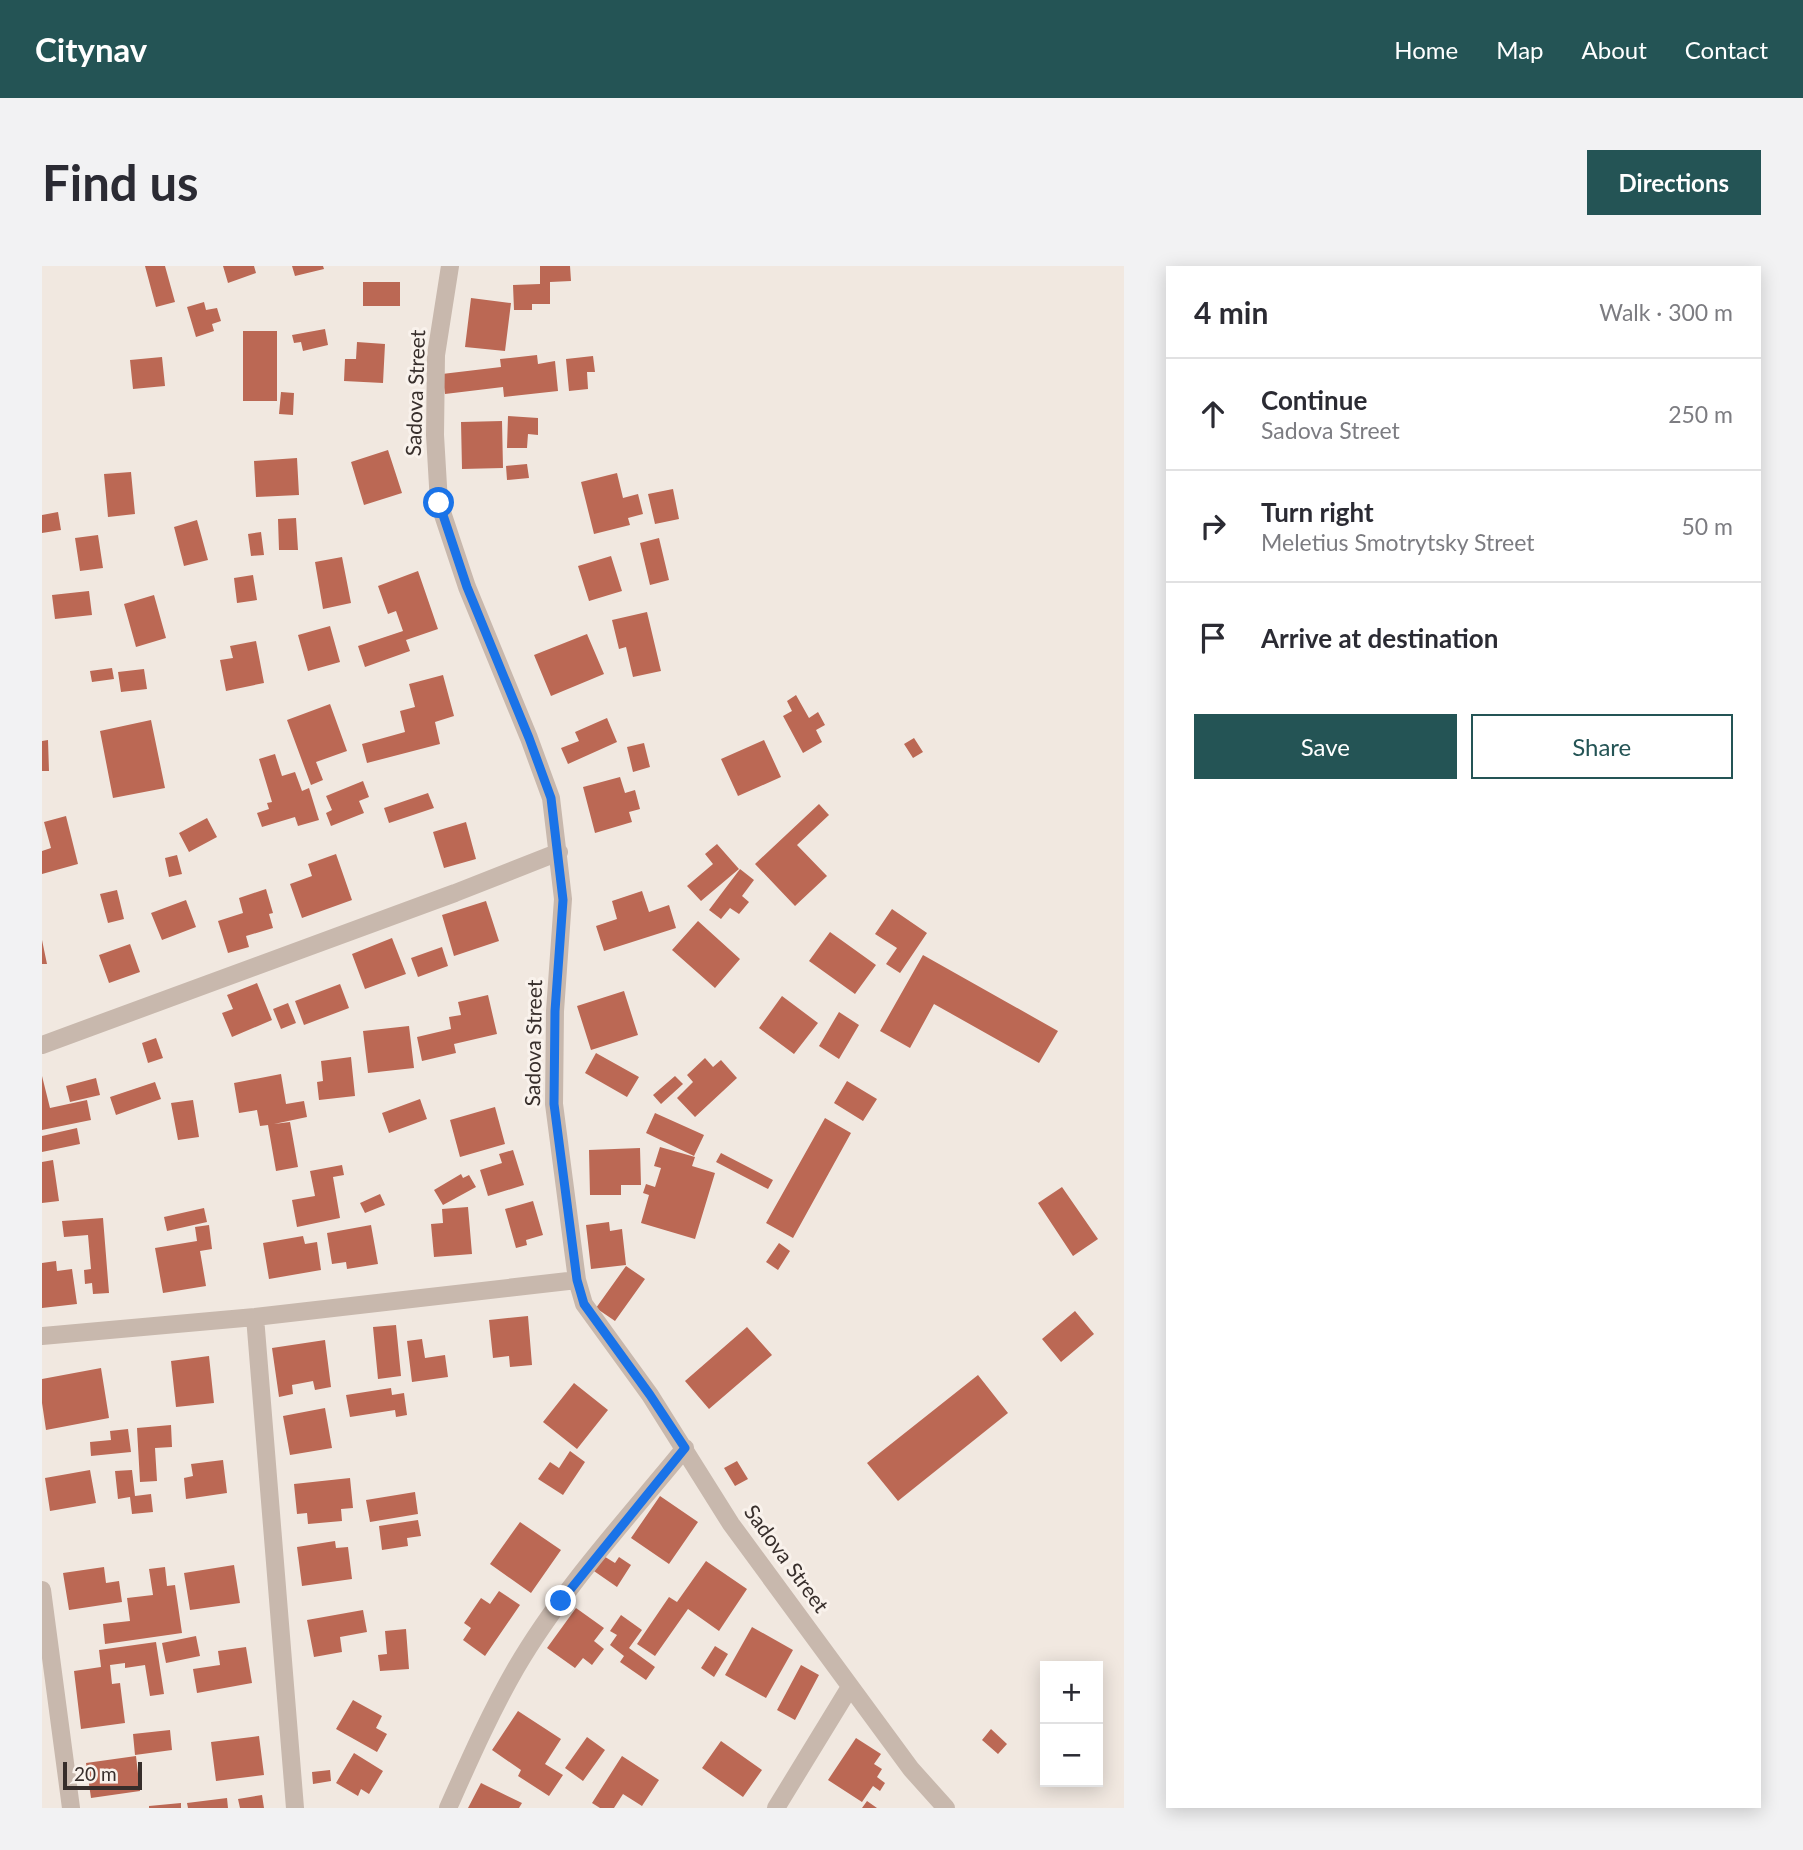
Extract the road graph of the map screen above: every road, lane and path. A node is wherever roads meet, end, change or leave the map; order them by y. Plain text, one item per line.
1 (450, 266) edge
2 (559, 852) junction
3 (42, 1045) edge
4 (577, 1280) junction
5 (255, 1317) junction
6 (42, 1336) edge
7 (685, 1448) junction
8 (42, 1590) edge
9 (850, 1687) junction
10 (71, 1808) edge
11 (295, 1808) edge
12 (448, 1808) edge
13 (776, 1808) edge
14 (946, 1808) edge

1 - 2 street, Sadova Street
2 - 3 street
2 - 4 street, Sadova Street
4 - 5 street
4 - 7 street, Sadova Street
5 - 6 street
5 - 11 street
7 - 9 street, Sadova Street
7 - 12 street
8 - 10 street
9 - 13 street
9 - 14 street, Sadova Street

